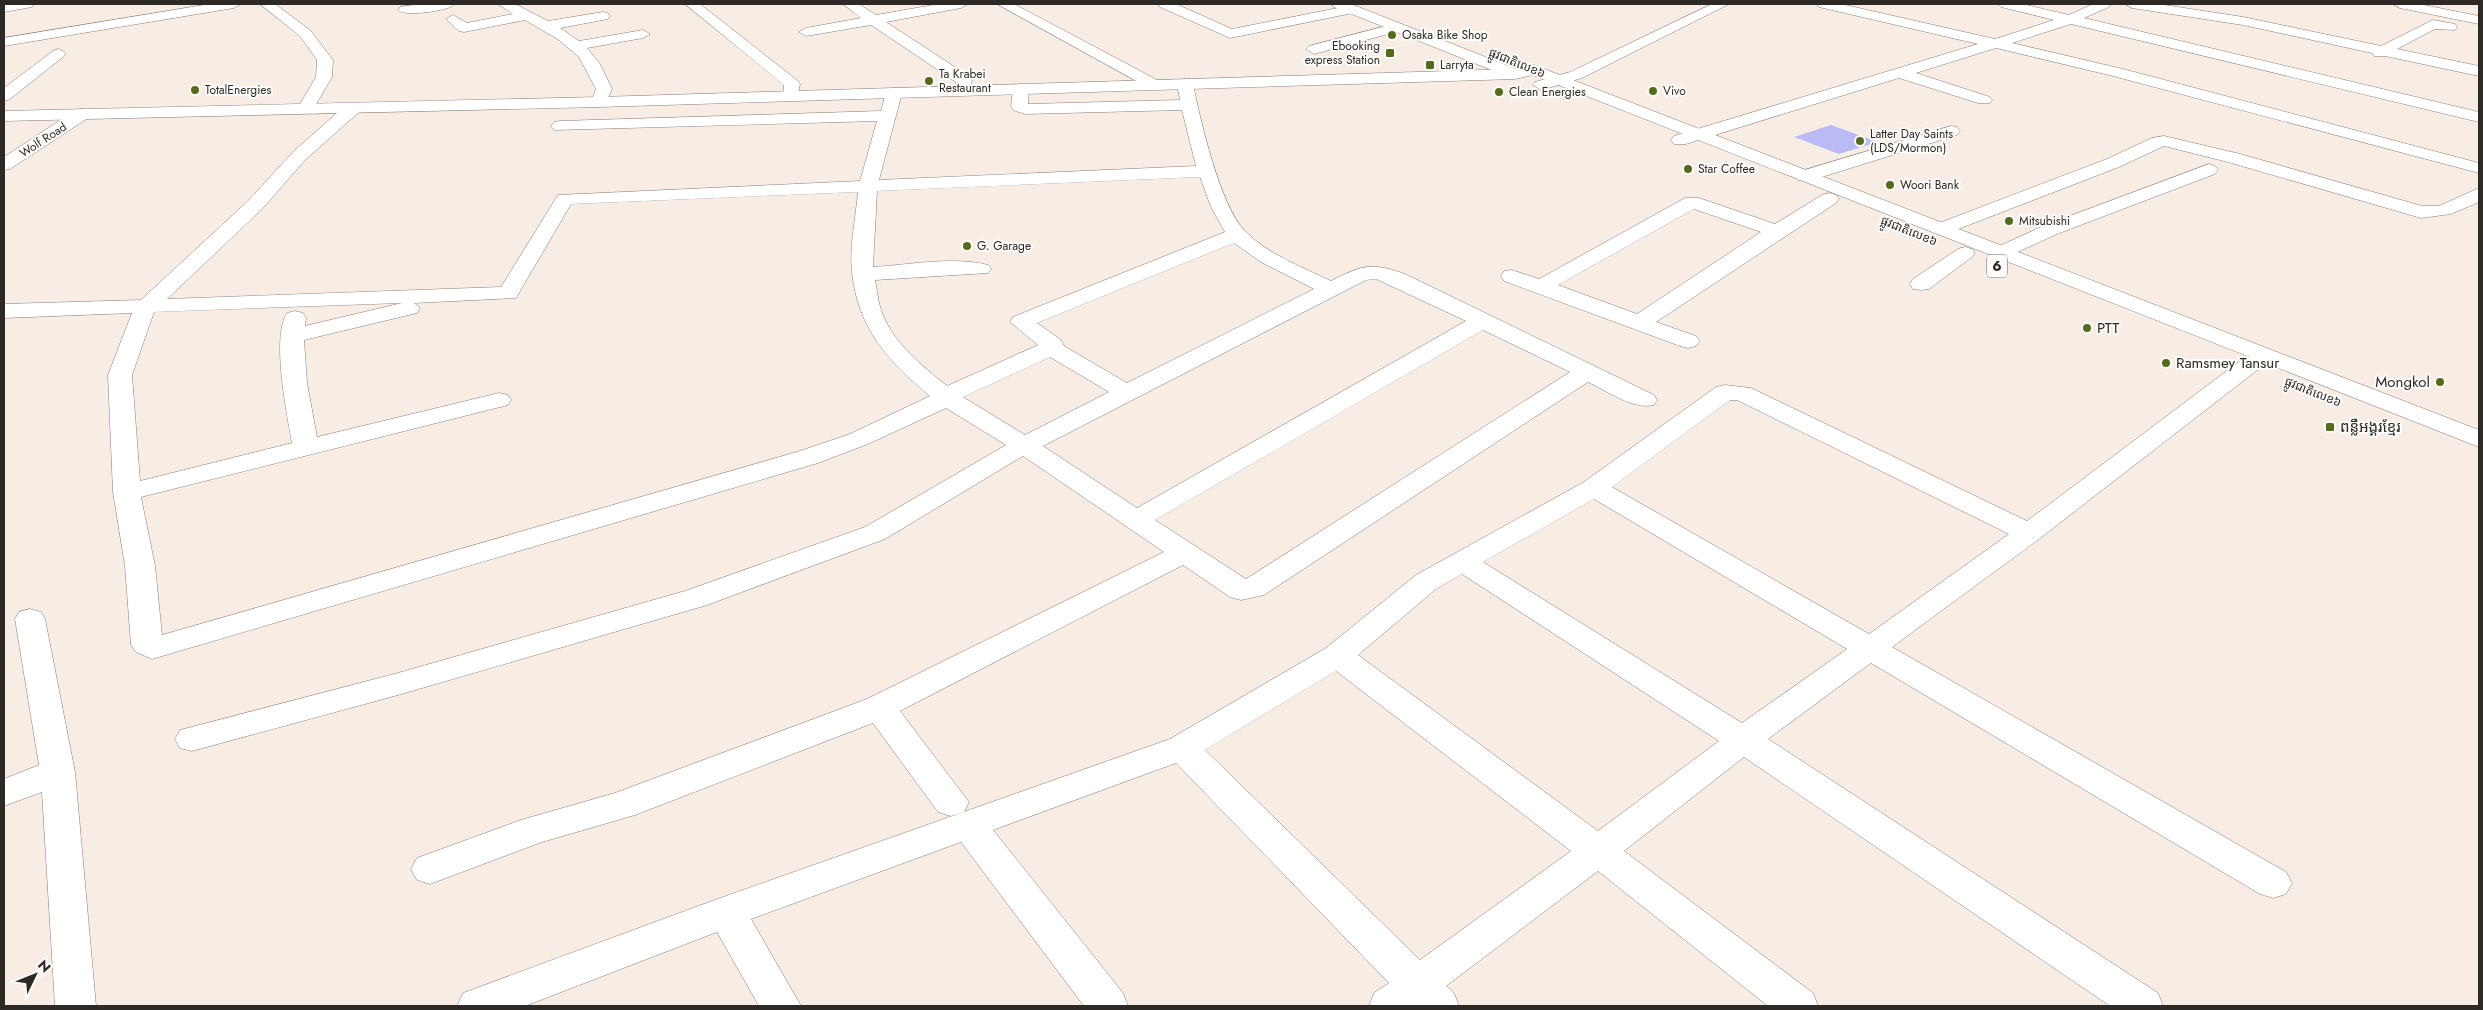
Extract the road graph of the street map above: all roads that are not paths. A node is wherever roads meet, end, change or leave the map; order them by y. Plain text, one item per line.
1 (27, 4) edge
2 (234, 4) edge
3 (267, 4) edge
4 (448, 4) edge
5 (505, 4) edge
6 (692, 4) edge
7 (850, 4) edge
8 (961, 4) edge
9 (1004, 4) edge
10 (1165, 4) edge
11 (1722, 4) edge
12 (1824, 4) edge
13 (2006, 4) edge
14 (2104, 4) edge
15 (2132, 4) edge
16 (2400, 4) edge
17 (1352, 6) edge
18 (4, 8) edge
19 (405, 10) dead end
20 (526, 16) junction
21 (604, 16) dead end
22 (2476, 16) edge
23 (2071, 19) junction
24 (874, 20) junction
25 (455, 26) dead end
26 (546, 26) junction
27 (2450, 26) dead end
28 (1398, 27) junction
29 (806, 32) dead end
30 (643, 34) dead end
31 (4, 42) edge
32 (1995, 44) junction
33 (576, 46) junction
34 (1314, 50) dead end
35 (2384, 50) junction
36 (58, 54) dead end
37 (1470, 56) junction
38 (2369, 60) dead end
39 (2479, 71) edge
40 (1899, 72) junction
41 (1438, 77) junction
42 (1537, 77) junction
43 (1185, 84) junction
44 (1155, 85) junction
45 (1022, 89) junction
46 (963, 91) junction
47 (894, 93) junction
48 (4, 96) edge
49 (790, 96) junction
50 (737, 98) junction
51 (1984, 100) dead end
52 (599, 102) junction
53 (1188, 105) junction
54 (353, 108) junction
55 (305, 110) junction
56 (82, 114) junction
57 (4, 116) edge
58 (887, 116) junction
59 (2479, 117) edge
60 (722, 120) junction
61 (560, 126) dead end
62 (1951, 131) dead end
63 (1689, 137) junction
64 (4, 165) edge
65 (2479, 168) edge
66 (2209, 170) dead end
67 (1207, 171) junction
68 (1806, 176) junction
69 (2062, 183) junction
70 (868, 185) junction
71 (2479, 194) edge
72 (1829, 199) junction
73 (2120, 204) junction
74 (1941, 229) junction
75 (1777, 231) junction
76 (1236, 235) junction
77 (2002, 252) junction
78 (1965, 253) junction
79 (981, 269) dead end
80 (863, 274) junction
81 (1512, 276) dead end
82 (1921, 284) dead end
83 (1541, 286) junction
84 (1330, 289) junction
85 (466, 294) junction
86 (298, 300) junction
87 (145, 308) junction
88 (4, 311) edge
89 (1482, 321) junction
90 (1639, 323) junction
91 (292, 336) junction
92 (1688, 341) dead end
93 (1051, 348) junction
94 (2257, 361) junction
95 (1587, 372) junction
96 (1125, 392) junction
97 (946, 397) junction
98 (499, 400) dead end
99 (1645, 400) dead end
100 (2479, 439) edge
101 (1024, 445) junction
102 (306, 448) junction
103 (2479, 458) edge
104 (1594, 488) junction
105 (127, 492) junction
106 (1135, 520) junction
107 (2029, 534) junction
108 (1184, 553) junction
109 (1461, 561) junction
110 (30, 619) dead end
111 (1868, 649) junction
112 (1337, 656) junction
113 (879, 707) junction
114 (192, 739) dead end
115 (1743, 740) junction
116 (1182, 748) junction
117 (58, 772) junction
118 (4, 793) edge
119 (959, 813) junction
120 (1598, 851) junction
121 (430, 869) dead end
122 (2273, 883) dead end
123 (726, 912) junction
124 (1415, 999) edge
125 (76, 1006) edge
126 (478, 1006) edge
127 (782, 1006) edge
128 (1108, 1006) edge
129 (1798, 1006) edge
130 (2143, 1006) edge

1 - 18 main road
2 - 31 main road
3 - 55 main road
4 - 19 main road
5 - 20 main road
6 - 49 main road
7 - 24 main road
8 - 24 main road
9 - 44 main road
10 - 17 main road
11 - 42 main road
12 - 32 main road
13 - 23 main road
14 - 23 main road
15 - 35 main road
16 - 22 main road
17 - 28 main road, ផ្លូវជាតិលេខ៦ / 6
17 - 42 main road, ផ្លូវជាតិលេខ៦ / 6
20 - 25 main road
20 - 26 main road
21 - 26 main road
23 - 32 main road
23 - 59 main road
24 - 29 main road
24 - 46 main road
26 - 33 main road
27 - 35 main road
28 - 34 main road
28 - 37 main road, ផ្លូវជាតិលេខ៦ / 6
30 - 33 main road
32 - 40 main road
32 - 65 main road
33 - 52 main road
35 - 38 main road
35 - 39 main road
36 - 48 main road
37 - 41 main road
37 - 42 main road, ផ្លូវជាតិលេខ៦ / 6
40 - 51 main road
40 - 63 main road
41 - 42 main road
41 - 43 main road
42 - 63 main road, ផ្លូវជាតិលេខ៦ / 6
43 - 44 main road
43 - 53 main road
44 - 45 main road
45 - 46 main road
45 - 53 main road
46 - 47 main road
47 - 49 main road
47 - 58 main road
49 - 50 main road
50 - 52 main road
50 - 60 main road
52 - 54 main road
53 - 67 main road
54 - 55 main road
54 - 87 main road
55 - 56 main road
56 - 57 main road
56 - 64 main road, Wolf Road
58 - 60 main road
58 - 70 main road
60 - 61 main road
62 - 68 main road
63 - 68 main road, ផ្លូវជាតិលេខ៦ / 6
63 - 72 main road, ផ្លូវជាតិលេខ៦ / 6
66 - 73 main road
67 - 70 main road
67 - 76 main road
68 - 74 main road, ផ្លូវជាតិលេខ៦ / 6
69 - 71 main road
69 - 73 main road
69 - 74 main road
70 - 80 main road
70 - 85 main road
72 - 75 main road
72 - 78 main road, ផ្លូវជាតិលេខ៦ / 6
73 - 77 main road
74 - 77 main road, ផ្លូវជាតិលេខ៦ / 6
75 - 83 main road
75 - 90 main road
76 - 84 main road
76 - 93 main road
77 - 94 main road, ផ្លូវជាតិលេខ៦ / 6
78 - 82 main road
78 - 94 main road, ផ្លូវជាតិលេខ៦ / 6
79 - 80 main road
80 - 97 main road
81 - 83 main road
83 - 90 main road
84 - 89 main road
84 - 96 main road
85 - 86 main road
85 - 91 main road
86 - 87 main road
86 - 91 main road
87 - 88 main road
87 - 105 main road
89 - 95 main road
89 - 106 main road
90 - 92 main road
91 - 102 main road
93 - 96 main road
93 - 97 main road
94 - 100 main road, ផ្លូវជាតិលេខ៦ / 6
94 - 103 main road, ផ្លូវជាតិលេខ៦ / 6
94 - 107 main road
95 - 99 main road
95 - 108 main road
96 - 101 main road
97 - 101 main road
97 - 105 main road
98 - 102 main road
101 - 106 main road
101 - 114 main road
102 - 105 main road
104 - 107 main road
104 - 109 main road
104 - 111 main road
106 - 108 main road
107 - 111 main road
108 - 113 main road
109 - 112 main road
109 - 115 main road
110 - 117 main road
111 - 115 main road
111 - 122 main road
112 - 116 main road
112 - 120 main road
113 - 119 main road
113 - 121 main road
115 - 120 main road
115 - 130 main road
116 - 119 main road
116 - 124 main road
117 - 118 main road
117 - 125 main road
119 - 123 main road
119 - 128 main road
120 - 124 main road
120 - 129 main road
123 - 126 main road
123 - 127 main road

